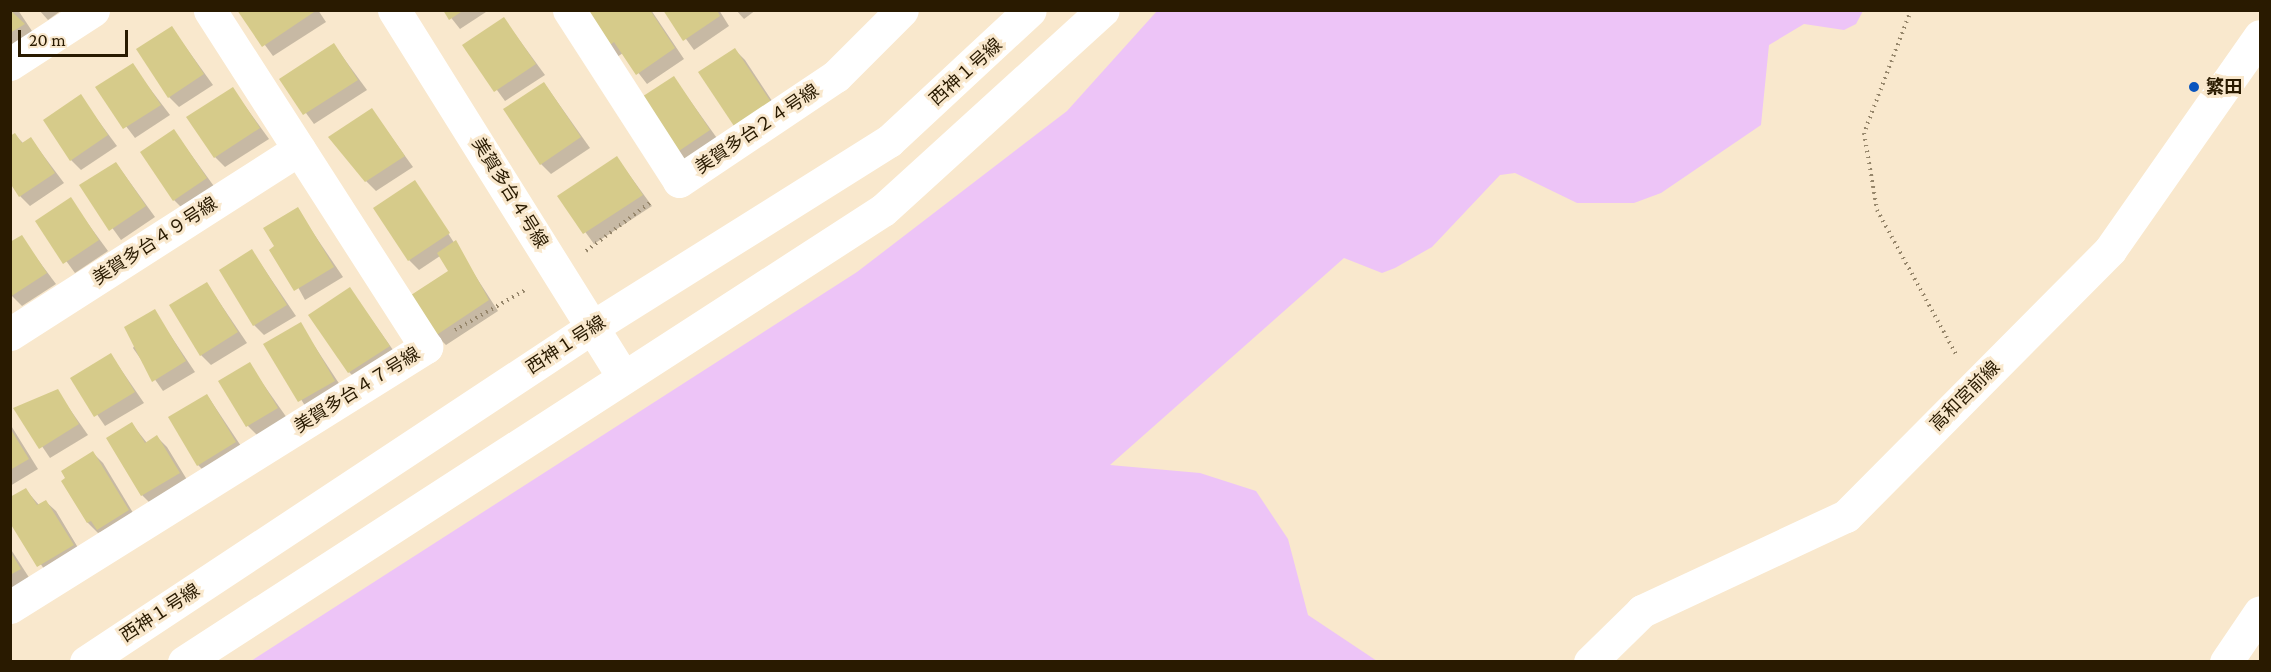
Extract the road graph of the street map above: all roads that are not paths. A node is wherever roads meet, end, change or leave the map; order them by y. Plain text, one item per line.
1 (93, 10) edge
2 (210, 10) edge
3 (394, 10) edge
4 (569, 10) edge
5 (902, 10) edge
6 (1030, 10) edge
7 (1103, 10) edge
8 (2260, 36) edge
9 (10, 64) edge
10 (299, 149) junction
11 (594, 326) junction
12 (10, 334) edge
13 (623, 377) junction
14 (10, 607) edge
15 (2260, 612) edge
16 (86, 662) edge
17 (184, 662) edge
18 (1590, 662) edge
19 (2226, 662) edge

1 - 9 street
2 - 10 street, 美賀多台４７号線
3 - 11 street, 美賀多台４号線
4 - 5 street, 美賀多台２４号線
6 - 11 street, 西神１号線
7 - 13 street
8 - 18 street, 高和宮前線
10 - 12 street, 美賀多台４９号線
10 - 14 street, 美賀多台４７号線
11 - 13 street, 美賀多台４号線
11 - 16 street, 西神１号線
13 - 17 street
15 - 19 street

